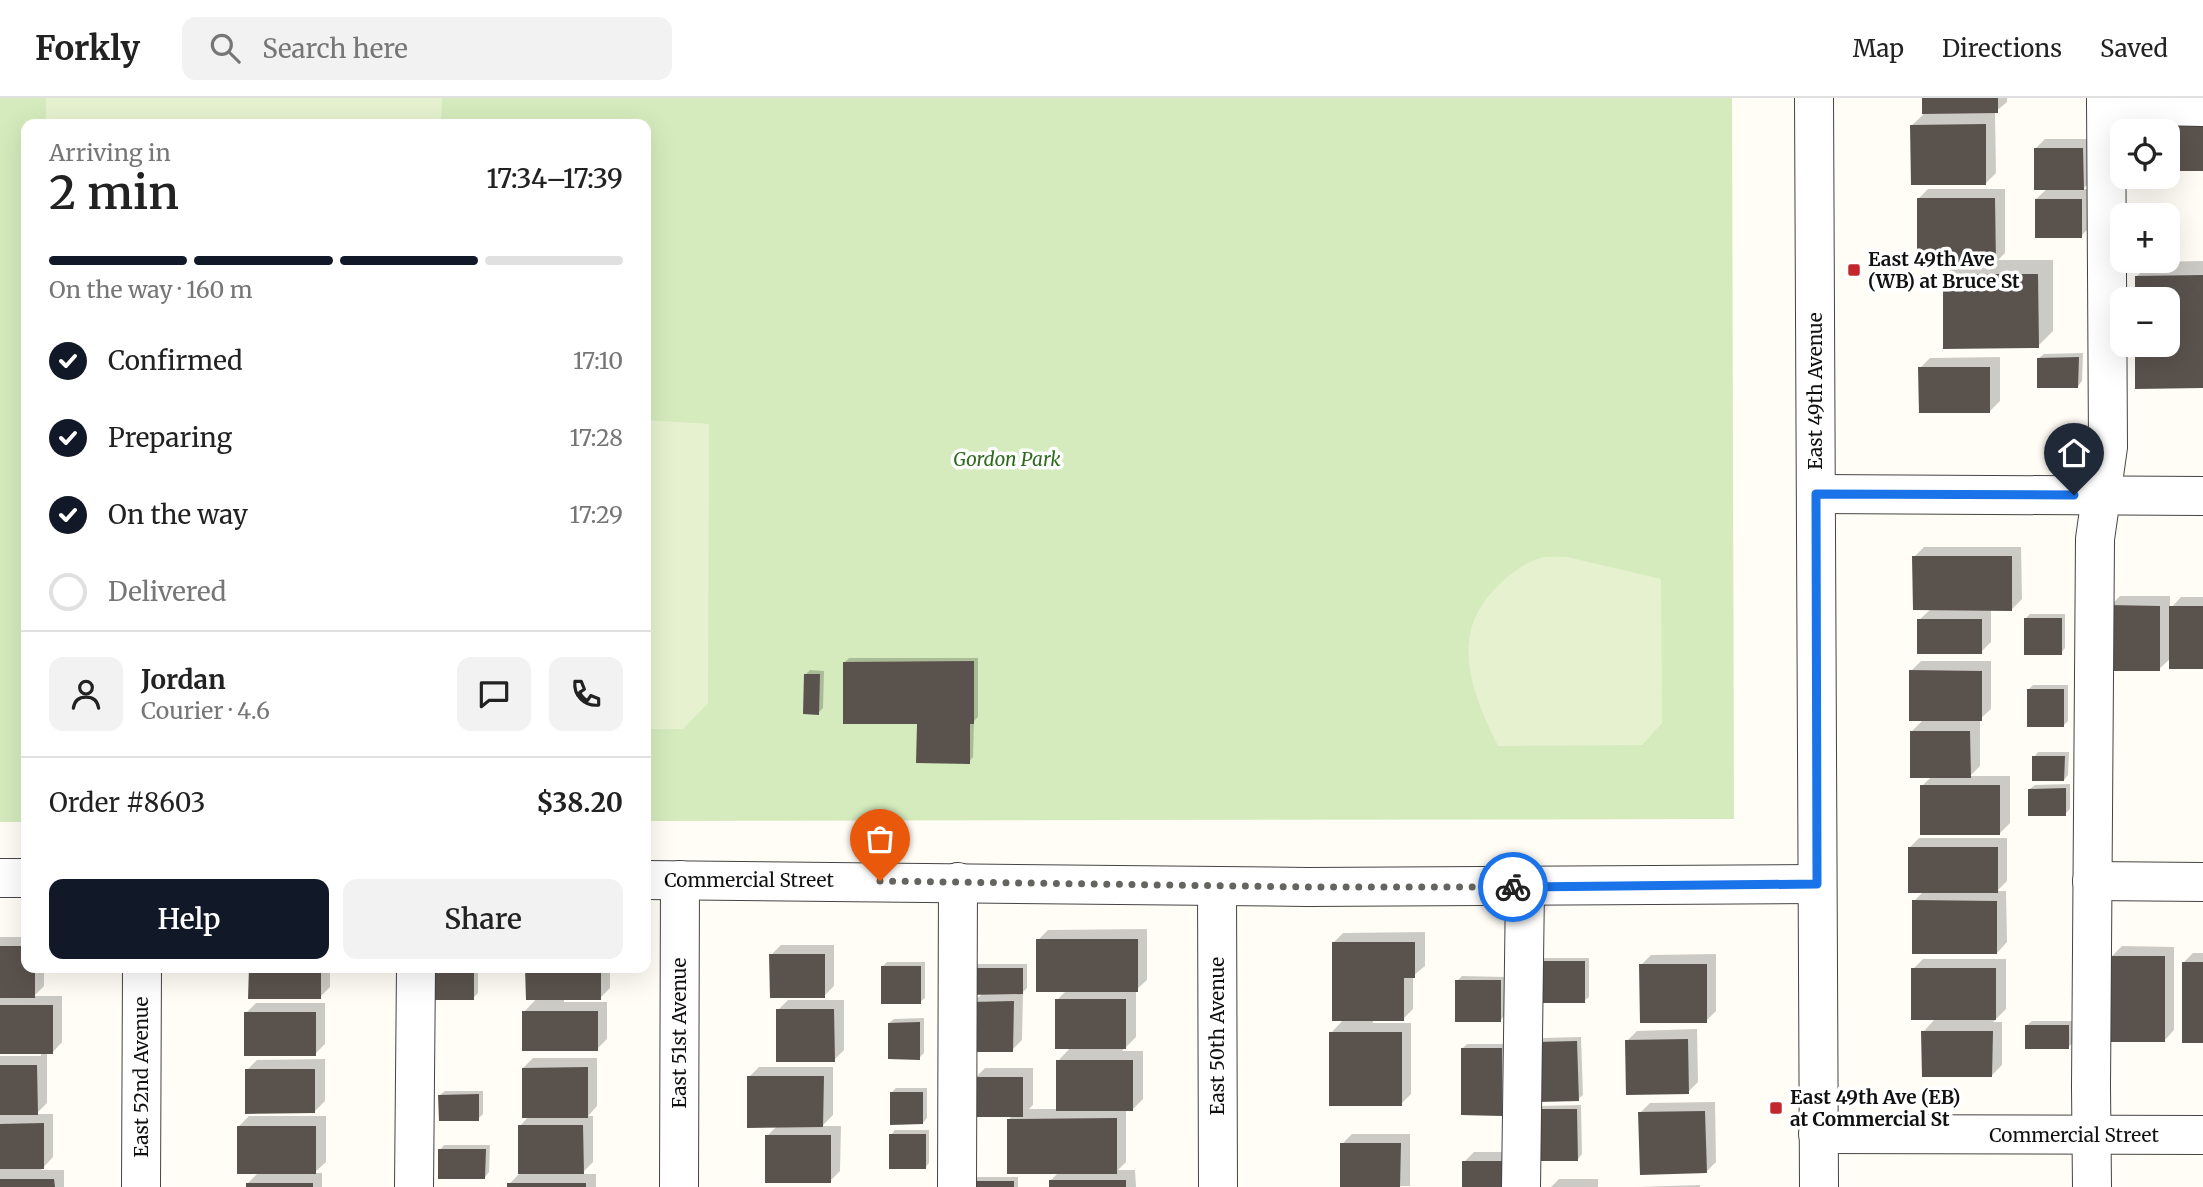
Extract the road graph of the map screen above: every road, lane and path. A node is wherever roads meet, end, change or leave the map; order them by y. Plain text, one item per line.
1 (1814, 98) edge
2 (2106, 102) edge
3 (2203, 107) edge
4 (1816, 494) junction
5 (2101, 495) junction
6 (2203, 496) edge
7 (0, 878) edge
8 (21, 878) edge
9 (663, 880) edge
10 (2092, 881) junction
11 (958, 882) junction
12 (2203, 882) edge
13 (1817, 884) junction
14 (1217, 886) junction
15 (1524, 887) junction
16 (142, 973) edge
17 (416, 973) edge
18 (1818, 1134) junction
19 (2092, 1135) junction
20 (2203, 1135) edge
21 (141, 1187) edge
22 (414, 1187) edge
23 (679, 1187) edge
24 (957, 1187) edge
25 (1218, 1187) edge
26 (1521, 1187) edge
27 (1819, 1187) edge
28 (2092, 1187) edge

1 - 4 street, East 49th Avenue
2 - 3 street
2 - 5 street
4 - 5 street
4 - 13 street, East 49th Avenue
5 - 6 street
5 - 10 street
7 - 8 street
9 - 11 street, Commercial Street
9 - 23 street, East 51st Avenue
10 - 12 street
10 - 19 street
11 - 14 street, Commercial Street
11 - 24 street
13 - 15 street, Commercial Street
13 - 18 street, East 49th Avenue
14 - 15 street, Commercial Street
14 - 25 street, East 50th Avenue
15 - 26 street
16 - 21 street, East 52nd Avenue
17 - 22 street
18 - 19 street, Commercial Street
18 - 27 street, East 49th Avenue
19 - 20 street, Commercial Street
19 - 28 street

